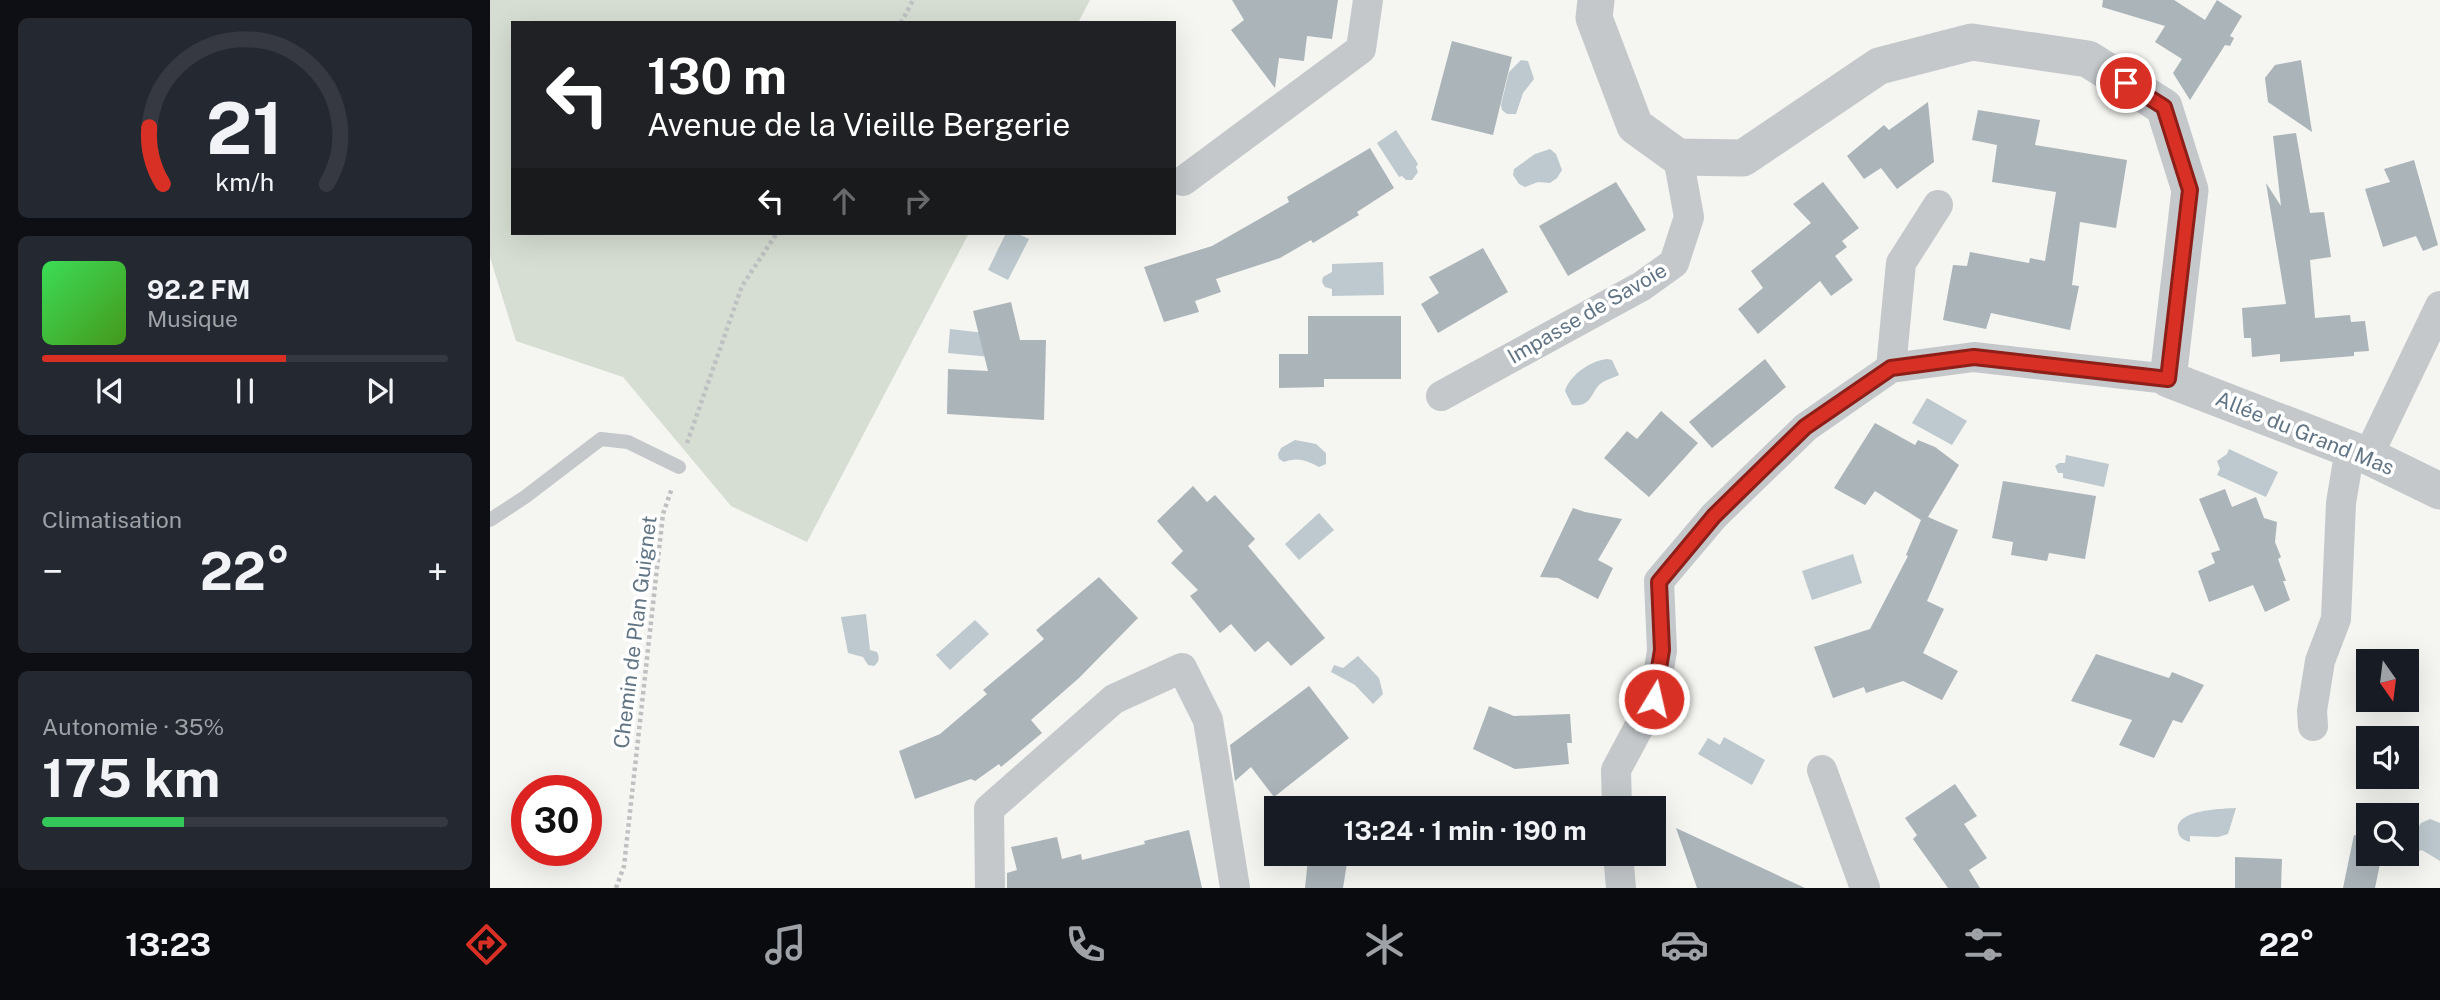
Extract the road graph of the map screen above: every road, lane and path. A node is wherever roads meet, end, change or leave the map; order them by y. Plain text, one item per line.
1 (914, 0) edge
2 (1368, 0) edge
3 (1596, 0) edge
4 (902, 21) edge
5 (1678, 157) junction
6 (1183, 181) dead end
7 (1938, 205) dead end
8 (776, 235) edge
9 (2440, 306) edge
10 (1891, 368) junction
11 (2168, 379) junction
12 (1441, 396) dead end
13 (2359, 453) junction
14 (679, 467) junction
15 (2440, 491) edge
16 (490, 520) edge
17 (2313, 726) dead end
18 (1822, 770) dead end
19 (1617, 796) edge
20 (1619, 866) edge
21 (616, 888) edge
22 (990, 888) edge
23 (1235, 888) edge
24 (1620, 888) edge
25 (1865, 888) edge

1 - 4 path
2 - 6 street
3 - 5 street
5 - 11 street
5 - 12 street, Impasse de Savoie
7 - 10 street
8 - 14 path, Chemin de Plan Guignet
9 - 13 street
10 - 11 street
10 - 19 street
11 - 13 street, Allée du Grand Mas
13 - 15 street, Allée du Grand Mas
13 - 17 street
14 - 16 lane
14 - 21 path, Chemin de Plan Guignet
18 - 25 street
20 - 24 street
22 - 23 street

